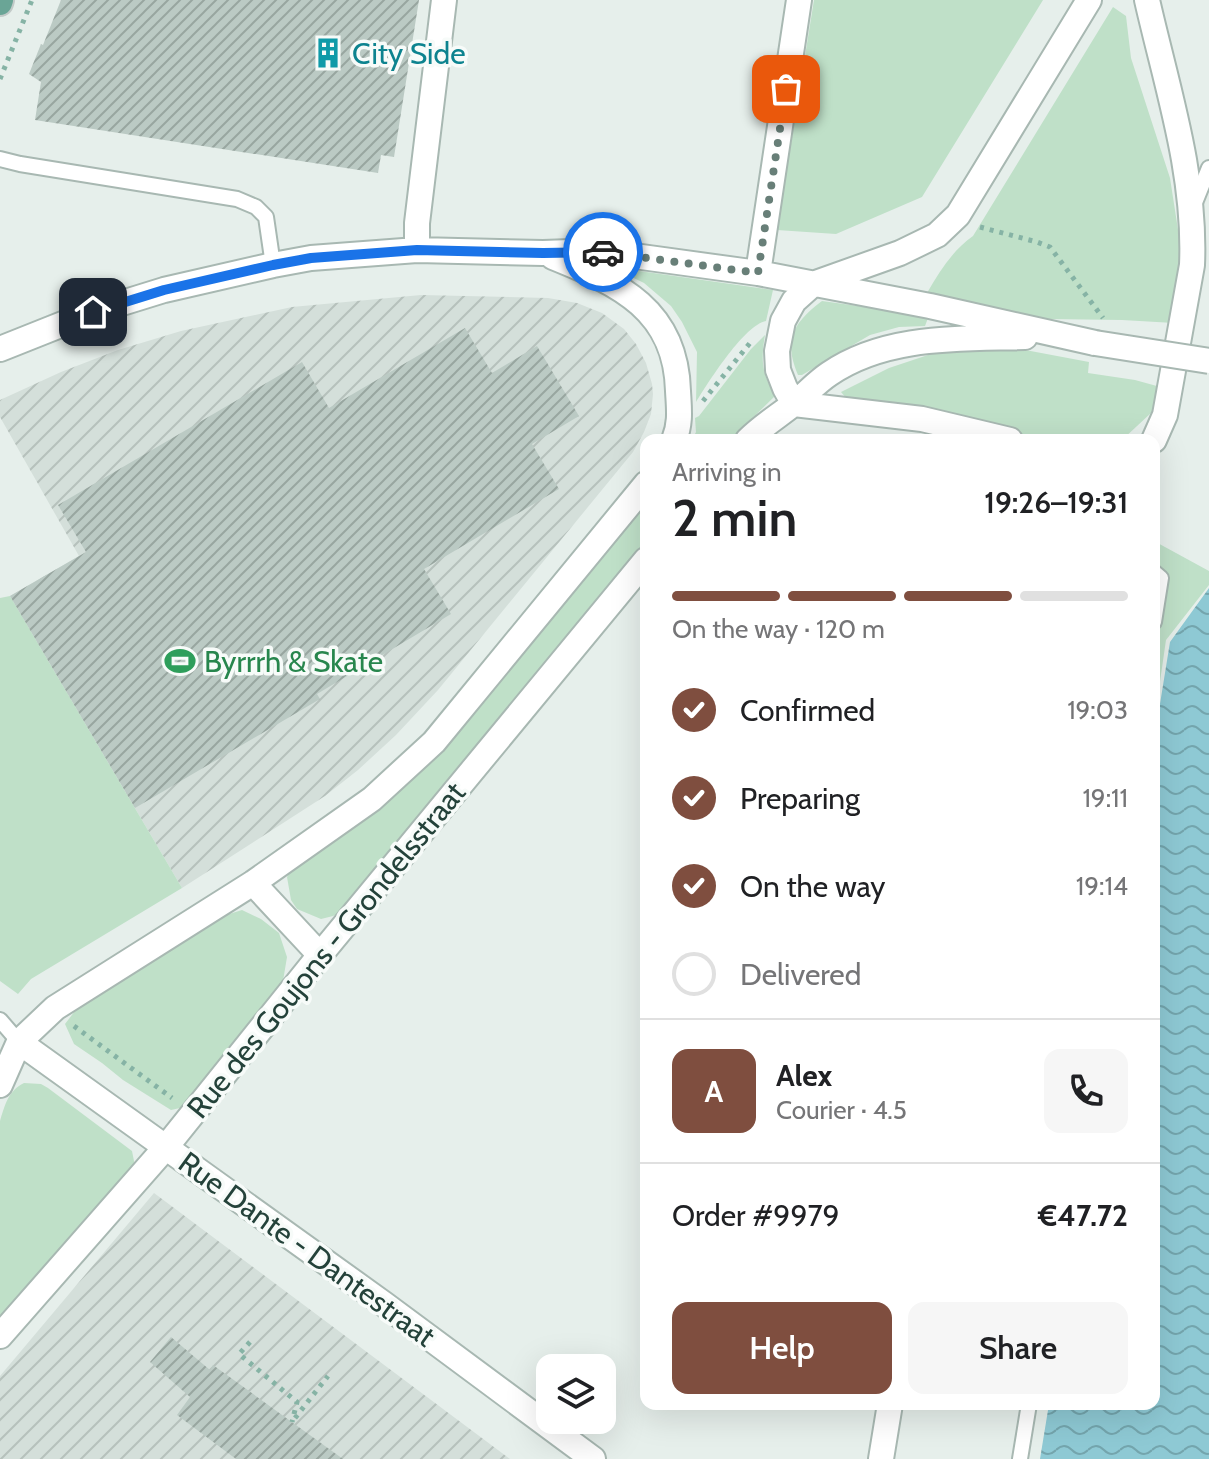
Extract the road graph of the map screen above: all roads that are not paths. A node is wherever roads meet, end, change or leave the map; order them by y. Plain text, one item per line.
1 (444, 0) edge
2 (799, 0) edge
3 (1089, 0) edge
4 (1147, 0) edge
5 (0, 159) edge
6 (1209, 168) edge
7 (1191, 212) junction
8 (417, 250) junction
9 (543, 253) junction
10 (273, 265) junction
11 (758, 273) junction
12 (813, 284) junction
13 (1064, 336) junction
14 (0, 349) edge
15 (1209, 361) edge
16 (794, 404) junction
17 (677, 434) edge
18 (754, 434) edge
19 (985, 434) edge
20 (1157, 434) edge
21 (640, 491) edge
22 (640, 567) edge
23 (253, 883) junction
24 (320, 955) junction
25 (0, 1020) edge
26 (19, 1042) junction
27 (0, 1085) edge
28 (166, 1147) junction
29 (0, 1336) edge
30 (889, 1410) edge
31 (1028, 1410) edge
32 (593, 1459) edge
33 (881, 1459) edge
34 (1020, 1459) edge

1 - 8 street
2 - 11 street
3 - 12 street
4 - 7 street
5 - 10 lane
6 - 7 lane
7 - 20 street
8 - 9 street
8 - 10 street
9 - 11 street
9 - 17 street
10 - 14 street
11 - 12 street
12 - 13 street
12 - 16 street
13 - 15 street, bridge
13 - 16 street
16 - 18 street
16 - 19 street
21 - 23 street, Rue des Goujons - Grondelsstraat
22 - 24 street, Rue des Goujons - Grondelsstraat
23 - 24 street
23 - 26 street, Rue des Goujons - Grondelsstraat
24 - 28 street, Rue des Goujons - Grondelsstraat
25 - 26 lane
26 - 27 street, Rue des Goujons - Grondelsstraat
26 - 28 street, Rue Dante - Dantestraat
28 - 29 street, Rue des Goujons - Grondelsstraat
28 - 32 street, Rue Dante - Dantestraat
30 - 33 street
31 - 34 lane

